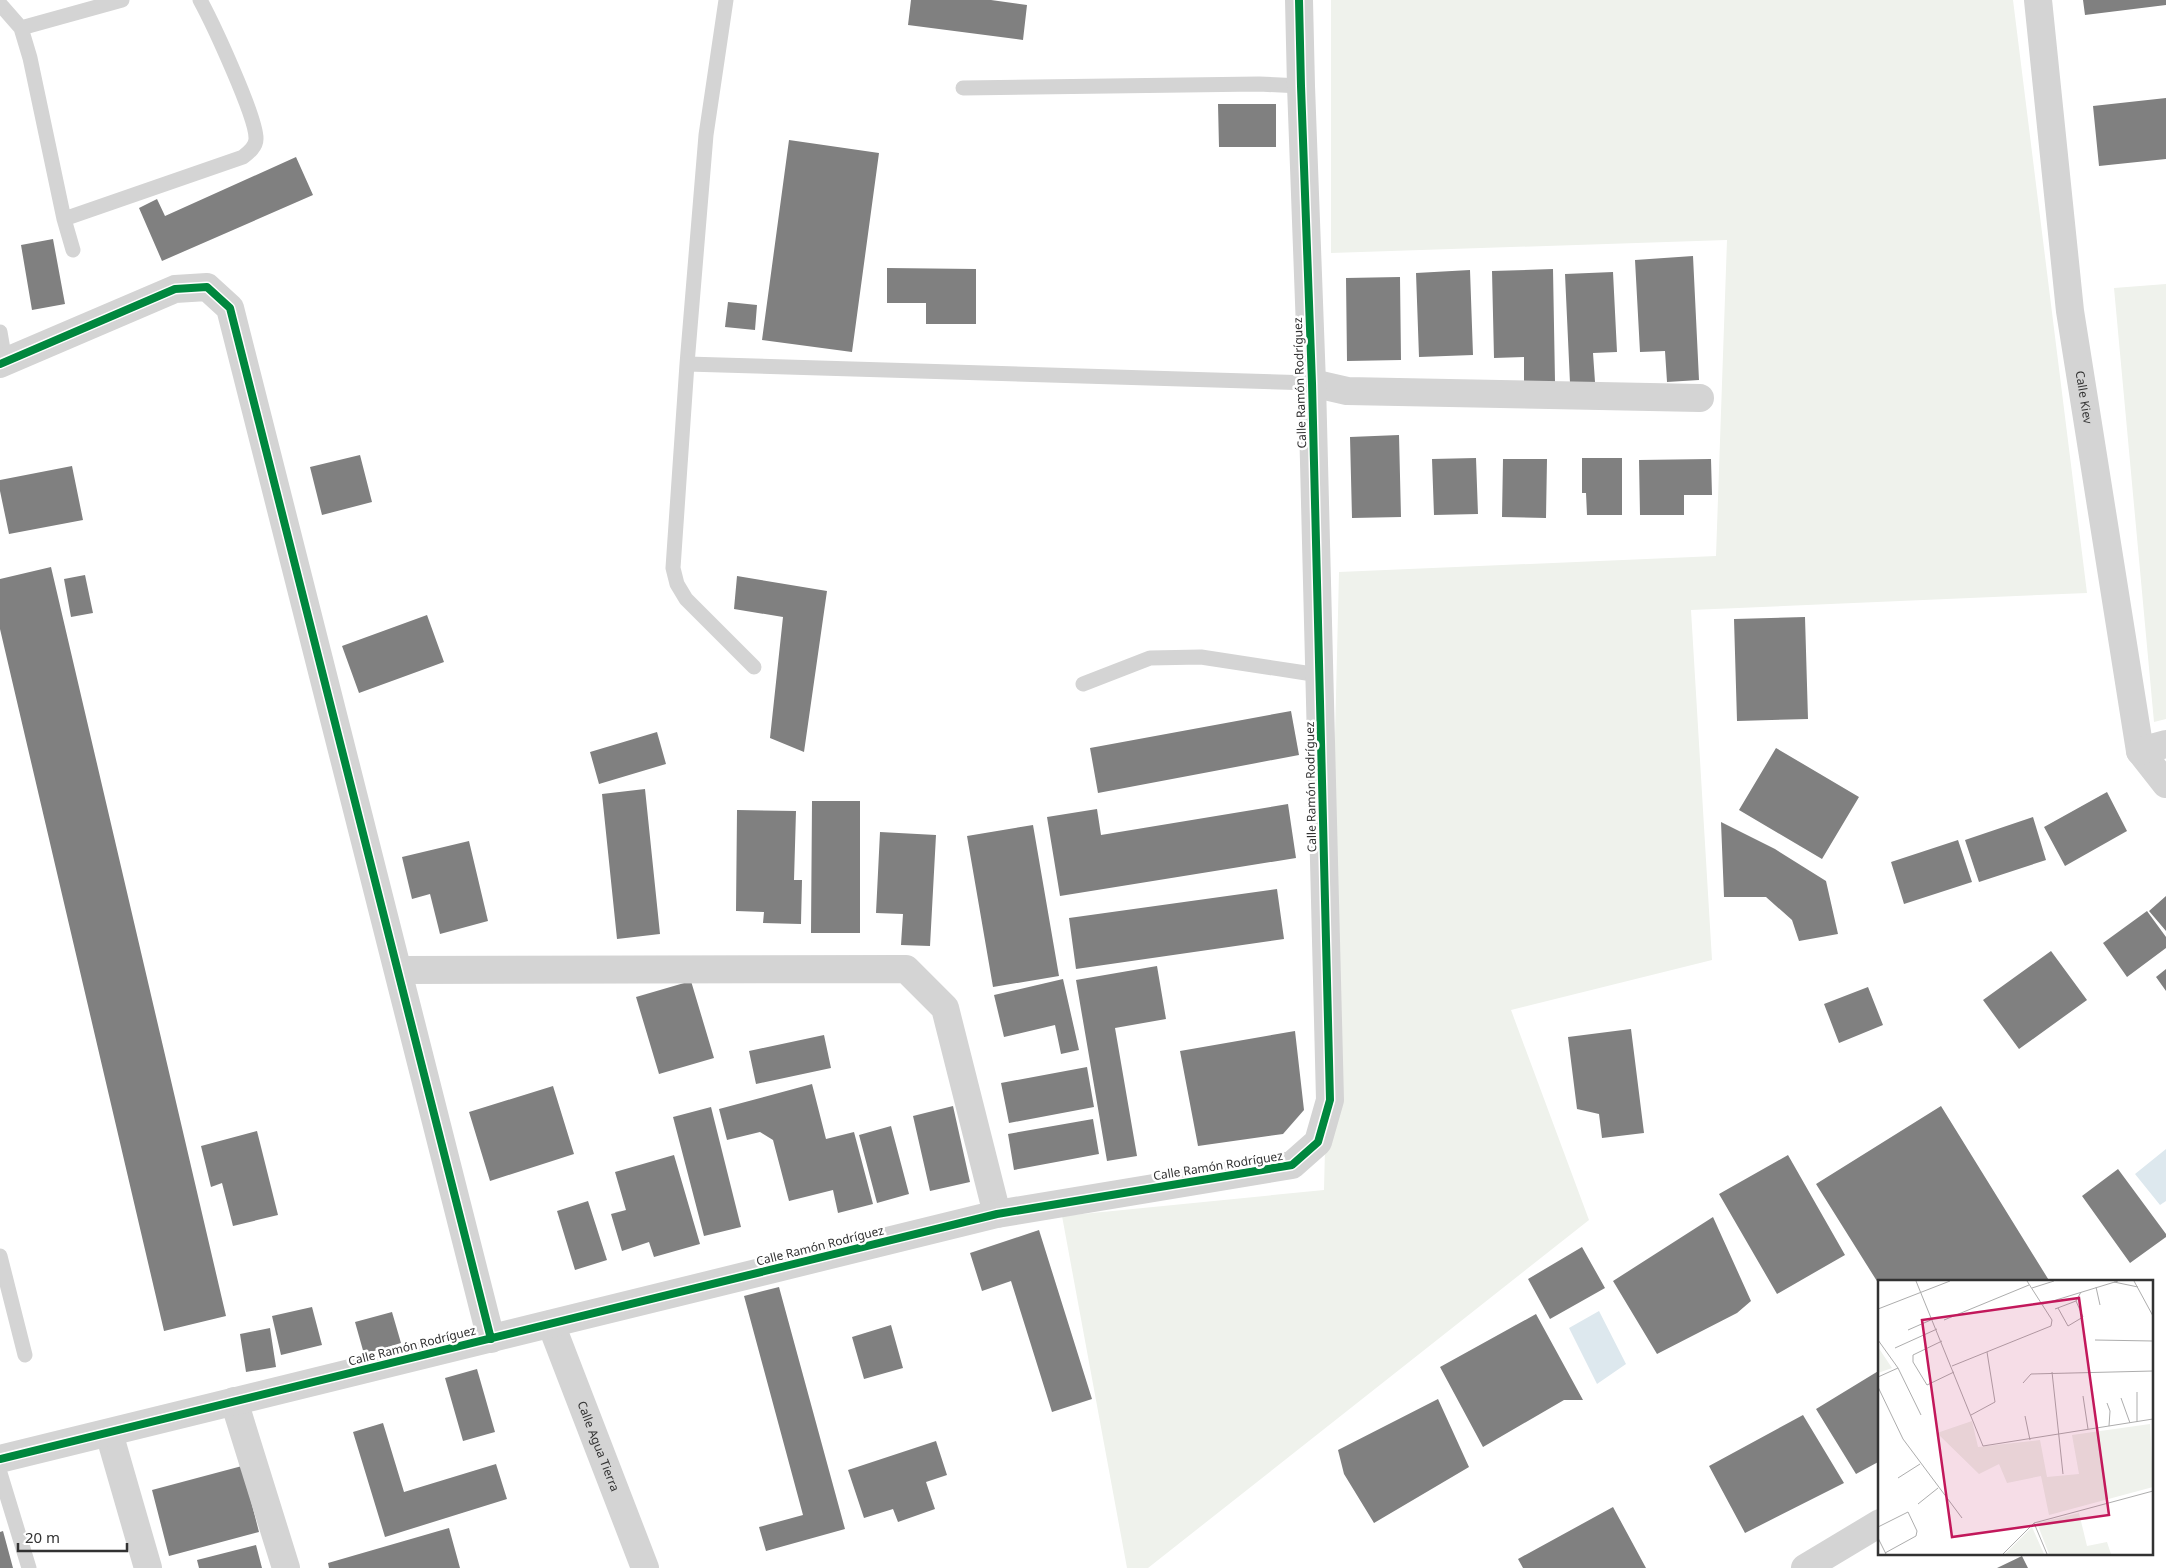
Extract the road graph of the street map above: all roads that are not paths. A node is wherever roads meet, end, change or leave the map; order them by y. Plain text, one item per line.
1 (122, 0) edge
2 (200, 0) edge
3 (726, 0) edge
4 (1299, 0) edge
5 (2038, 0) edge
6 (0, 4) edge
7 (20, 28) junction
8 (1301, 86) junction
9 (962, 88) dead end
10 (64, 219) junction
11 (73, 250) dead end
12 (0, 332) edge
13 (2, 362) edge
14 (687, 364) junction
15 (1312, 383) junction
16 (1700, 398) dead end
17 (754, 668) dead end
18 (1319, 675) junction
19 (1083, 684) dead end
20 (2166, 744) edge
21 (2140, 751) junction
22 (2166, 784) edge
23 (399, 970) junction
24 (997, 1214) junction
25 (0, 1256) edge
26 (552, 1324) junction
27 (491, 1339) junction
28 (25, 1355) dead end
29 (234, 1401) junction
30 (109, 1433) junction
31 (0, 1459) edge
32 (0, 1473) edge
33 (1878, 1524) edge
34 (29, 1568) edge
35 (148, 1568) edge
36 (286, 1568) edge
37 (645, 1568) edge
38 (1805, 1568) edge

1 - 7 lane
2 - 10 lane
3 - 14 lane
4 - 8 street, Calle Ramón Rodríguez
5 - 21 street, Calle Kiev
6 - 7 lane
7 - 10 lane
8 - 9 lane
8 - 15 street, Calle Ramón Rodríguez
10 - 11 lane
12 - 13 lane
13 - 23 street
14 - 15 lane
14 - 17 lane
15 - 16 street
15 - 18 street, Calle Ramón Rodríguez
18 - 19 lane
18 - 24 street, Calle Ramón Rodríguez
20 - 21 street
21 - 22 street, Calle Kiev
23 - 24 street
23 - 27 street
24 - 26 street, Calle Ramón Rodríguez
25 - 28 lane
26 - 27 street, Calle Ramón Rodríguez
26 - 37 street, Calle Agua Tierra
27 - 29 street, Calle Ramón Rodríguez
29 - 30 street, Calle Ramón Rodríguez
29 - 36 street
30 - 31 street, Calle Ramón Rodríguez
30 - 35 street
32 - 34 lane
33 - 38 street

